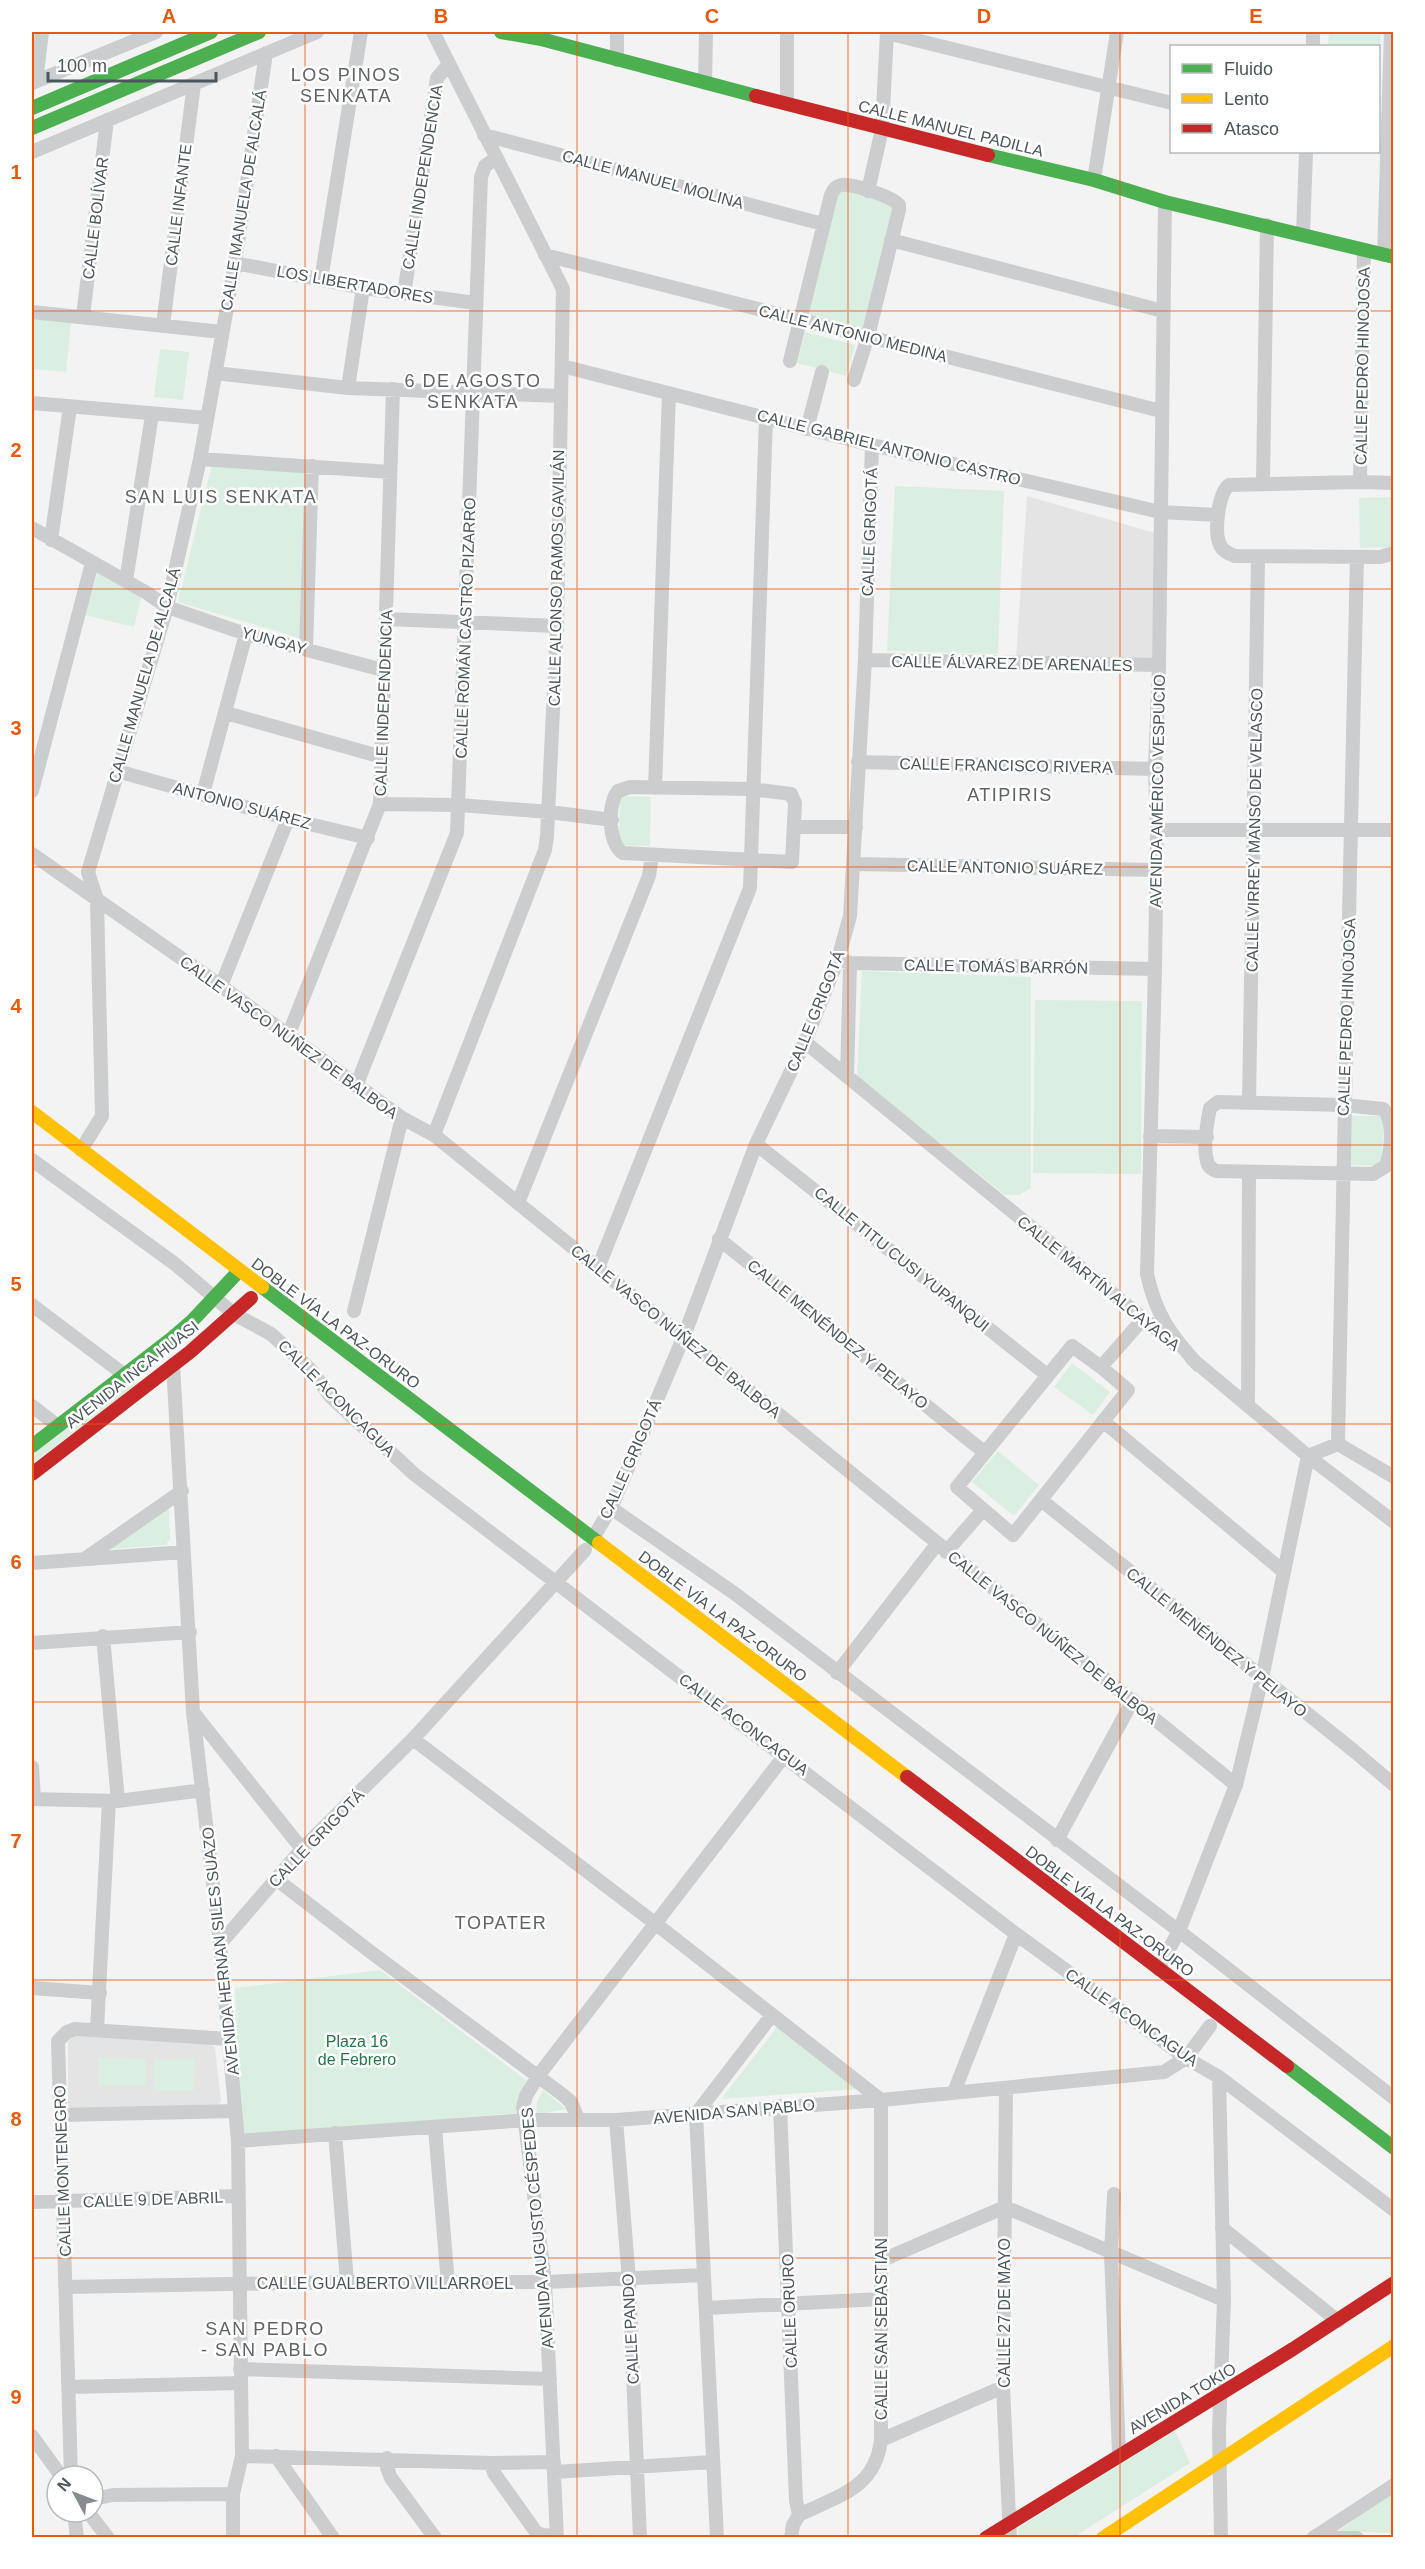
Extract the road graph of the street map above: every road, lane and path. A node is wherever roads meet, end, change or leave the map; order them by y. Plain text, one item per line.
1 (42, 32) edge
2 (156, 32) edge
3 (211, 32) edge
4 (259, 32) edge
5 (316, 32) edge
6 (361, 32) edge
7 (433, 32) edge
8 (501, 32) edge
9 (617, 32) edge
10 (706, 32) edge
11 (787, 32) edge
12 (887, 32) edge
13 (1117, 32) edge
14 (1391, 32) edge
15 (540, 35) edge
16 (125, 38) edge
17 (266, 54) junction
18 (616, 60) junction
19 (449, 64) junction
20 (34, 82) edge
21 (705, 83) junction
22 (194, 84) junction
23 (1108, 88) junction
24 (1146, 96) junction
25 (1170, 98) edge
26 (1170, 102) edge
27 (787, 104) junction
28 (32, 108) edge
29 (107, 120) junction
30 (32, 128) edge
31 (882, 129) junction
32 (484, 135) junction
33 (32, 152) edge
34 (1306, 153) edge
35 (496, 158) junction
36 (1095, 180) junction
37 (868, 191) junction
38 (1165, 202) junction
39 (823, 224) junction
40 (1267, 225) junction
41 (1303, 234) junction
42 (891, 240) junction
43 (1364, 250) junction
44 (545, 255) junction
45 (1389, 256) edge
46 (234, 262) junction
47 (321, 280) junction
48 (363, 288) junction
49 (404, 294) junction
50 (476, 303) junction
51 (1163, 311) junction
52 (32, 312) edge
53 (83, 316) junction
54 (799, 319) junction
55 (163, 325) junction
56 (222, 332) junction
57 (868, 336) junction
58 (790, 361) dead end
59 (562, 366) junction
60 (822, 372) dead end
61 (215, 373) junction
62 (854, 380) dead end
63 (348, 388) junction
64 (393, 389) junction
65 (473, 391) junction
66 (669, 393) junction
67 (560, 396) junction
68 (32, 403) edge
69 (70, 407) junction
70 (1161, 411) junction
71 (152, 415) junction
72 (766, 417) junction
73 (207, 418) junction
74 (807, 429) junction
75 (873, 445) junction
76 (200, 459) junction
77 (312, 466) junction
78 (390, 472) junction
79 (1360, 482) junction
80 (1263, 483) junction
81 (1394, 483) edge
82 (1160, 512) junction
83 (1218, 515) junction
84 (32, 528) edge
85 (51, 540) junction
86 (1394, 553) edge
87 (1357, 557) junction
88 (1258, 558) junction
89 (92, 564) junction
90 (126, 581) junction
91 (167, 607) junction
92 (386, 619) junction
93 (466, 622) junction
94 (557, 626) junction
95 (246, 634) junction
96 (306, 648) junction
97 (864, 660) junction
98 (1160, 665) junction
99 (383, 670) junction
100 (226, 713) junction
101 (381, 757) junction
102 (858, 762) junction
103 (1155, 769) junction
104 (117, 771) junction
105 (655, 788) junction
106 (752, 789) junction
107 (32, 791) edge
108 (203, 794) junction
109 (380, 804) junction
110 (459, 805) junction
111 (549, 812) junction
112 (288, 819) junction
113 (612, 820) junction
114 (794, 827) junction
115 (856, 827) junction
116 (1157, 830) junction
117 (1255, 830) junction
118 (1353, 830) junction
119 (1394, 830) edge
120 (368, 838) junction
121 (32, 854) edge
122 (652, 855) junction
123 (750, 861) junction
124 (854, 864) junction
125 (1156, 870) junction
126 (97, 900) junction
127 (844, 961) junction
128 (1155, 969) junction
129 (221, 986) junction
130 (288, 1036) junction
131 (806, 1042) junction
132 (847, 1076) junction
133 (356, 1086) junction
134 (1249, 1102) junction
135 (1344, 1104) junction
136 (32, 1112) edge
137 (402, 1118) junction
138 (434, 1135) junction
139 (1150, 1136) junction
140 (1207, 1137) junction
141 (1392, 1138) edge
142 (756, 1144) junction
143 (81, 1150) junction
144 (32, 1160) edge
145 (1249, 1172) junction
146 (1341, 1173) junction
147 (518, 1203) junction
148 (719, 1239) junction
149 (598, 1268) junction
150 (240, 1271) junction
151 (226, 1279) junction
152 (214, 1298) junction
153 (255, 1302) joint
154 (32, 1305) edge
155 (354, 1311) dead end
156 (234, 1314) junction
157 (1143, 1319) junction
158 (684, 1336) junction
159 (173, 1365) junction
160 (1198, 1365) junction
161 (137, 1366) junction
162 (1101, 1367) junction
163 (1047, 1375) junction
164 (126, 1376) junction
165 (151, 1382) junction
166 (32, 1406) edge
167 (1248, 1406) junction
168 (1103, 1421) junction
169 (58, 1426) junction
170 (1338, 1444) junction
171 (32, 1446) edge
172 (984, 1452) junction
173 (1308, 1456) junction
174 (32, 1474) edge
175 (1394, 1477) edge
176 (182, 1491) junction
177 (1041, 1500) junction
178 (611, 1508) junction
179 (982, 1511) junction
180 (1394, 1522) edge
181 (593, 1538) junction
182 (580, 1546) joint
183 (941, 1548) junction
184 (184, 1552) junction
185 (84, 1559) junction
186 (32, 1563) edge
187 (1284, 1572) junction
188 (557, 1583) junction
189 (190, 1632) junction
190 (103, 1636) junction
191 (32, 1643) edge
192 (837, 1673) junction
193 (1262, 1678) junction
194 (1133, 1700) junction
195 (193, 1712) junction
196 (413, 1739) junction
197 (785, 1755) junction
198 (32, 1767) edge
199 (1236, 1785) junction
200 (1394, 1785) edge
201 (203, 1790) junction
202 (33, 1799) edge
203 (113, 1801) junction
204 (1057, 1840) junction
205 (302, 1849) junction
206 (276, 1879) junction
207 (656, 1924) junction
208 (1179, 1931) junction
209 (1016, 1934) junction
210 (220, 1944) junction
211 (1126, 1961) dead end
212 (1158, 1969) junction
213 (32, 1988) edge
214 (100, 1993) junction
215 (772, 2015) junction
216 (1210, 2026) dead end
217 (97, 2029) junction
218 (229, 2038) junction
219 (1186, 2058) junction
220 (538, 2076) junction
221 (1219, 2077) junction
222 (1006, 2088) junction
223 (954, 2092) junction
224 (1394, 2098) edge
225 (881, 2100) junction
226 (780, 2106) junction
227 (235, 2111) junction
228 (696, 2114) junction
229 (62, 2115) junction
230 (578, 2119) junction
231 (526, 2120) junction
232 (616, 2120) junction
233 (435, 2128) junction
234 (335, 2133) junction
235 (238, 2141) junction
236 (1394, 2148) edge
237 (1114, 2194) dead end
238 (238, 2196) junction
239 (32, 2202) edge
240 (64, 2202) junction
241 (1005, 2207) junction
242 (1394, 2210) edge
243 (1222, 2228) junction
244 (1111, 2253) junction
245 (880, 2261) junction
246 (704, 2275) junction
247 (629, 2280) junction
248 (347, 2282) junction
249 (545, 2283) junction
250 (1394, 2283) edge
251 (239, 2284) junction
252 (448, 2284) junction
253 (66, 2287) junction
254 (881, 2299) junction
255 (1224, 2300) junction
256 (789, 2305) junction
257 (706, 2308) junction
258 (1338, 2321) junction
259 (1394, 2346) edge
260 (240, 2369) junction
261 (550, 2379) junction
262 (241, 2383) junction
263 (69, 2387) junction
264 (1003, 2387) junction
265 (1221, 2395) junction
266 (32, 2436) edge
267 (881, 2440) junction
268 (1119, 2454) junction
269 (242, 2456) junction
270 (276, 2456) junction
271 (387, 2458) junction
272 (712, 2462) junction
273 (1220, 2462) junction
274 (491, 2463) junction
275 (52, 2464) edge
276 (71, 2464) edge
277 (636, 2466) junction
278 (555, 2467) junction
279 (1394, 2485) edge
280 (233, 2494) junction
281 (105, 2497) edge
282 (799, 2515) junction
283 (1010, 2522) junction
284 (97, 2524) edge
285 (1108, 2536) edge
286 (557, 2537) edge
287 (1313, 2537) edge
288 (108, 2538) edge
289 (233, 2538) edge
290 (333, 2538) edge
291 (435, 2538) edge
292 (640, 2538) edge
293 (717, 2538) edge
294 (791, 2538) edge
295 (986, 2538) edge
296 (1010, 2538) edge
297 (1221, 2538) edge
298 (1357, 2538) edge

1 - 20 street
2 - 16 street
3 - 28 main road
4 - 30 main road
5 - 17 street
6 - 47 street
7 - 19 street, CALLE ALONSO RAMOS GAVILÁN
8 - 15 main road, CALLE MANUEL PADILLA
9 - 18 street
10 - 21 street
11 - 27 street
12 - 23 street
12 - 31 street
13 - 23 street
14 - 45 street
15 - 18 main road, CALLE MANUEL PADILLA
16 - 20 street
17 - 22 street
17 - 46 street, CALLE MANUELA DE ALCALÁ
18 - 21 main road, CALLE MANUEL PADILLA
19 - 32 street, CALLE ALONSO RAMOS GAVILÁN
19 - 49 street, CALLE INDEPENDENCIA
21 - 27 main road, CALLE MANUEL PADILLA
22 - 29 street
22 - 55 street, CALLE INFANTE
23 - 24 street
23 - 36 street
24 - 25 street
24 - 26 street
27 - 31 main road, CALLE MANUEL PADILLA
29 - 33 street
29 - 53 street, CALLE BOLÍVAR
31 - 36 main road, CALLE MANUEL PADILLA
31 - 37 street
32 - 35 street, CALLE ALONSO RAMOS GAVILÁN
32 - 39 street, CALLE MANUEL MOLINA
34 - 41 street
35 - 44 street, CALLE ALONSO RAMOS GAVILÁN
35 - 50 street, CALLE ROMÁN CASTRO PIZARRO
36 - 38 main road, CALLE MANUEL PADILLA
37 - 39 street
37 - 42 street
38 - 40 main road, CALLE MANUEL PADILLA
38 - 51 street, AVENIDA AMÉRICO VESPUCIO
39 - 54 street
40 - 41 main road, CALLE MANUEL PADILLA
40 - 80 street
41 - 43 main road, CALLE MANUEL PADILLA
42 - 51 street
42 - 57 street
43 - 45 main road, CALLE MANUEL PADILLA
43 - 79 street, CALLE PEDRO HINOJOSA
44 - 54 street, CALLE ANTONIO MEDINA
44 - 59 street, CALLE ALONSO RAMOS GAVILÁN
46 - 47 street, LOS LIBERTADORES
46 - 56 street, CALLE MANUELA DE ALCALÁ
47 - 48 street, LOS LIBERTADORES
48 - 49 street, LOS LIBERTADORES
48 - 63 street
49 - 50 street, LOS LIBERTADORES
50 - 65 street, CALLE ROMÁN CASTRO PIZARRO
51 - 70 street, AVENIDA AMÉRICO VESPUCIO
52 - 53 street
53 - 55 street
54 - 57 street, CALLE ANTONIO MEDINA
54 - 58 street
55 - 56 street
56 - 61 street, CALLE MANUELA DE ALCALÁ
57 - 62 street
57 - 70 street, CALLE ANTONIO MEDINA
59 - 66 street, CALLE GABRIEL ANTONIO CASTRO
59 - 67 street, CALLE ALONSO RAMOS GAVILÁN
60 - 74 street
61 - 63 street
61 - 73 street, CALLE MANUELA DE ALCALÁ
63 - 64 street
64 - 65 street
64 - 78 street, CALLE INDEPENDENCIA
65 - 67 street
65 - 93 street, CALLE ROMÁN CASTRO PIZARRO
66 - 72 street, CALLE GABRIEL ANTONIO CASTRO
66 - 105 street
67 - 94 street, CALLE ALONSO RAMOS GAVILÁN
68 - 69 street
69 - 71 street
69 - 85 street
70 - 82 street, AVENIDA AMÉRICO VESPUCIO
71 - 73 street
71 - 90 street
72 - 74 street, CALLE GABRIEL ANTONIO CASTRO
72 - 106 street
73 - 76 street, CALLE MANUELA DE ALCALÁ
74 - 75 street, CALLE GABRIEL ANTONIO CASTRO
75 - 82 street, CALLE GABRIEL ANTONIO CASTRO
75 - 97 street, CALLE GRIGOTÁ
76 - 77 street
76 - 91 street, CALLE MANUELA DE ALCALÁ
77 - 78 street
77 - 96 street
78 - 92 street, CALLE INDEPENDENCIA
79 - 80 street
79 - 81 street
80 - 83 street
82 - 83 street, CALLE GABRIEL ANTONIO CASTRO
82 - 98 street, AVENIDA AMÉRICO VESPUCIO
83 - 88 street
84 - 85 street, YUNGAY
85 - 89 street, YUNGAY
86 - 87 street
87 - 88 street
87 - 118 street, CALLE PEDRO HINOJOSA
88 - 117 street, CALLE VIRREY MANSO DE VELASCO
89 - 90 street, YUNGAY
89 - 107 street
90 - 91 street, YUNGAY
91 - 95 street, YUNGAY
91 - 104 street, CALLE MANUELA DE ALCALÁ
92 - 93 street
92 - 99 street, CALLE INDEPENDENCIA
93 - 94 street
93 - 110 street, CALLE ROMÁN CASTRO PIZARRO
94 - 111 street, CALLE ALONSO RAMOS GAVILÁN
95 - 96 street, YUNGAY
95 - 100 street
96 - 99 street, YUNGAY
97 - 98 street, CALLE ÁLVAREZ DE ARENALES
97 - 102 street, CALLE GRIGOTÁ
98 - 103 street, AVENIDA AMÉRICO VESPUCIO
99 - 101 street, CALLE INDEPENDENCIA
100 - 101 street
100 - 108 street
101 - 109 street, CALLE INDEPENDENCIA
102 - 103 street, CALLE FRANCISCO RIVERA
102 - 115 street, CALLE GRIGOTÁ
103 - 116 street, AVENIDA AMÉRICO VESPUCIO
104 - 108 street, ANTONIO SUÁREZ
104 - 126 street, CALLE MANUELA DE ALCALÁ
105 - 106 street
105 - 113 street
106 - 114 street
106 - 123 street
108 - 112 street, ANTONIO SUÁREZ
109 - 110 street
109 - 120 street, CALLE INDEPENDENCIA
110 - 111 street
110 - 133 street, CALLE ROMÁN CASTRO PIZARRO
111 - 113 street
111 - 138 street, CALLE ALONSO RAMOS GAVILÁN
112 - 120 street, ANTONIO SUÁREZ
112 - 129 street
113 - 122 street
114 - 115 street
114 - 123 street
115 - 124 street, CALLE GRIGOTÁ
116 - 117 street
116 - 125 street, AVENIDA AMÉRICO VESPUCIO
117 - 118 street
117 - 134 street, CALLE VIRREY MANSO DE VELASCO
118 - 119 street
118 - 135 street, CALLE PEDRO HINOJOSA
120 - 130 street, CALLE INDEPENDENCIA
121 - 126 street, CALLE VASCO NÚÑEZ DE BALBOA
122 - 123 street
122 - 147 street
123 - 149 street
124 - 125 street, CALLE ANTONIO SUÁREZ
124 - 127 street, CALLE GRIGOTÁ
125 - 128 street, AVENIDA AMÉRICO VESPUCIO
126 - 129 street, CALLE VASCO NÚÑEZ DE BALBOA
126 - 143 street, CALLE MANUELA DE ALCALÁ
127 - 128 street, CALLE TOMÁS BARRÓN
127 - 131 street, CALLE GRIGOTÁ
127 - 132 street
128 - 139 street, AVENIDA AMÉRICO VESPUCIO
129 - 130 street, CALLE VASCO NÚÑEZ DE BALBOA
130 - 133 street, CALLE VASCO NÚÑEZ DE BALBOA
131 - 132 street, CALLE MARTÍN ALCAYAGA
131 - 142 street, CALLE GRIGOTÁ
132 - 157 street, CALLE MARTÍN ALCAYAGA
133 - 137 street, CALLE VASCO NÚÑEZ DE BALBOA
134 - 135 street
134 - 140 street
135 - 141 street
135 - 146 street, CALLE PEDRO HINOJOSA
136 - 143 main road, DOBLE VÍA LA PAZ-ORURO
137 - 138 street, CALLE VASCO NÚÑEZ DE BALBOA
137 - 155 street
138 - 147 street, CALLE VASCO NÚÑEZ DE BALBOA
139 - 140 street
139 - 160 street, AVENIDA AMÉRICO VESPUCIO
140 - 145 street
141 - 146 street
142 - 148 street, CALLE GRIGOTÁ
142 - 163 street, CALLE TITU CUSI YUPANQUI
143 - 150 main road, DOBLE VÍA LA PAZ-ORURO
144 - 152 street, CALLE ACONCAGUA
145 - 146 street
145 - 167 street
146 - 170 street, CALLE PEDRO HINOJOSA
147 - 149 street, CALLE VASCO NÚÑEZ DE BALBOA
148 - 158 street, CALLE GRIGOTÁ
148 - 172 street, CALLE MENÉNDEZ Y PELAYO
149 - 158 street, CALLE VASCO NÚÑEZ DE BALBOA
150 - 151 main road, AVENIDA INCA HUASI
150 - 181 main road, DOBLE VÍA LA PAZ-ORURO
151 - 152 main road, AVENIDA INCA HUASI
151 - 153 main road, DOBLE VÍA LA PAZ-ORURO
152 - 156 street, CALLE ACONCAGUA
152 - 161 main road, AVENIDA INCA HUASI
153 - 156 main road, AVENIDA INCA HUASI
154 - 164 street
156 - 159 main road, AVENIDA INCA HUASI
156 - 188 street, CALLE ACONCAGUA
157 - 160 street, CALLE MARTÍN ALCAYAGA
157 - 162 street
158 - 178 street, CALLE GRIGOTÁ
158 - 183 street, CALLE VASCO NÚÑEZ DE BALBOA
159 - 165 main road, AVENIDA INCA HUASI
159 - 176 street, AVENIDA HERNAN SILES SUAZO
160 - 167 street, CALLE MARTÍN ALCAYAGA
161 - 164 main road, AVENIDA INCA HUASI
161 - 165 main road
162 - 163 street
162 - 168 street
163 - 172 street
164 - 169 main road, AVENIDA INCA HUASI
165 - 174 main road, AVENIDA INCA HUASI
166 - 169 street
167 - 173 street, CALLE MARTÍN ALCAYAGA
168 - 177 street
168 - 187 street
169 - 171 main road, AVENIDA INCA HUASI
170 - 173 street
170 - 175 street
172 - 179 street
173 - 180 street, CALLE MARTÍN ALCAYAGA
173 - 187 street
176 - 184 street, AVENIDA HERNAN SILES SUAZO
176 - 185 street
177 - 179 street
177 - 193 street, CALLE MENÉNDEZ Y PELAYO
178 - 181 street, CALLE GRIGOTÁ
178 - 192 street
179 - 183 street
181 - 212 main road, DOBLE VÍA LA PAZ-ORURO
182 - 188 street, CALLE GRIGOTÁ
182 - 211 main road, DOBLE VÍA LA PAZ-ORURO
183 - 192 street
183 - 194 street, CALLE VASCO NÚÑEZ DE BALBOA
184 - 185 street
184 - 189 street, AVENIDA HERNAN SILES SUAZO
185 - 186 street
187 - 193 street
188 - 196 street, CALLE GRIGOTÁ
188 - 197 street, CALLE ACONCAGUA
189 - 190 street
189 - 195 street, AVENIDA HERNAN SILES SUAZO
190 - 191 street
190 - 203 street
192 - 204 street
193 - 199 street
193 - 200 street, CALLE MENÉNDEZ Y PELAYO
194 - 199 street, CALLE VASCO NÚÑEZ DE BALBOA
194 - 204 street
195 - 201 street, AVENIDA HERNAN SILES SUAZO
195 - 205 street
196 - 205 street, CALLE GRIGOTÁ
196 - 207 street
197 - 207 street, AVENIDA AUGUSTO CÉSPEDES
197 - 209 street, CALLE ACONCAGUA
198 - 202 street
199 - 208 street
201 - 203 street
201 - 210 street, AVENIDA HERNAN SILES SUAZO
202 - 203 street
203 - 214 street
204 - 208 street
205 - 206 street, CALLE GRIGOTÁ
206 - 210 street, CALLE GRIGOTÁ
206 - 220 street
207 - 215 street
207 - 220 street, AVENIDA AUGUSTO CÉSPEDES
208 - 212 street
208 - 224 street
209 - 219 street, CALLE ACONCAGUA
209 - 223 street
210 - 218 street, AVENIDA HERNAN SILES SUAZO
212 - 236 main road, DOBLE VÍA LA PAZ-ORURO
213 - 214 street
214 - 217 street
215 - 225 street
215 - 228 street
216 - 219 street, AVENIDA SAN PABLO
217 - 218 street, CALLE MONTENEGRO
217 - 229 street, CALLE MONTENEGRO
218 - 227 street, AVENIDA HERNAN SILES SUAZO
219 - 221 street, CALLE ACONCAGUA
219 - 222 street, AVENIDA SAN PABLO
220 - 230 street
220 - 231 street, AVENIDA AUGUSTO CÉSPEDES
221 - 242 street, CALLE ACONCAGUA
221 - 243 street
222 - 223 street, AVENIDA SAN PABLO
222 - 241 street, CALLE 27 DE MAYO
223 - 225 street, AVENIDA SAN PABLO
225 - 226 street, AVENIDA SAN PABLO
225 - 245 street, CALLE SAN SEBASTIAN
226 - 228 street, AVENIDA SAN PABLO
226 - 256 street, CALLE ORURO
227 - 229 street
227 - 235 street, AVENIDA HERNAN SILES SUAZO
228 - 232 street, AVENIDA SAN PABLO
228 - 246 street
229 - 240 street, CALLE MONTENEGRO
230 - 231 street, AVENIDA SAN PABLO
230 - 232 street, AVENIDA SAN PABLO
231 - 233 street, AVENIDA SAN PABLO
231 - 249 street, AVENIDA AUGUSTO CÉSPEDES
232 - 247 street, CALLE PANDO
233 - 234 street, AVENIDA SAN PABLO
233 - 252 street
234 - 235 street, AVENIDA SAN PABLO
234 - 248 street
235 - 238 street, AVENIDA HERNAN SILES SUAZO
237 - 244 street
238 - 240 street, CALLE 9 DE ABRIL
238 - 251 street, AVENIDA HERNAN SILES SUAZO
239 - 240 street, CALLE 9 DE ABRIL
240 - 253 street, CALLE MONTENEGRO
241 - 244 street
241 - 245 street
241 - 264 street, CALLE 27 DE MAYO
243 - 255 street
243 - 258 street
244 - 255 street
244 - 268 street
245 - 254 street, CALLE SAN SEBASTIAN
246 - 247 street, CALLE GUALBERTO VILLARROEL
246 - 257 street
247 - 249 street, CALLE GUALBERTO VILLARROEL
247 - 277 street, CALLE PANDO
248 - 251 street, CALLE GUALBERTO VILLARROEL
248 - 252 street, CALLE GUALBERTO VILLARROEL
249 - 252 street, CALLE GUALBERTO VILLARROEL
249 - 261 street, AVENIDA AUGUSTO CÉSPEDES
250 - 258 main road, AVENIDA TOKIO
251 - 253 street, CALLE GUALBERTO VILLARROEL
251 - 260 street, AVENIDA HERNAN SILES SUAZO
253 - 263 street, CALLE MONTENEGRO
254 - 256 street
254 - 267 street, CALLE SAN SEBASTIAN
255 - 265 street
256 - 257 street
256 - 282 street, CALLE ORURO
257 - 272 street
258 - 265 main road, AVENIDA TOKIO
259 - 273 main road
260 - 261 street
260 - 262 street, AVENIDA HERNAN SILES SUAZO
261 - 278 street, AVENIDA AUGUSTO CÉSPEDES
262 - 263 street
262 - 269 street, AVENIDA HERNAN SILES SUAZO
263 - 276 street, CALLE MONTENEGRO
264 - 267 street
264 - 283 street, CALLE 27 DE MAYO
265 - 268 main road, AVENIDA TOKIO
265 - 273 street
266 - 275 street
267 - 282 street, CALLE SAN SEBASTIAN
268 - 283 main road, AVENIDA TOKIO
269 - 270 street
269 - 280 street, AVENIDA HERNAN SILES SUAZO
270 - 271 street
270 - 290 street
271 - 274 street
271 - 291 street
272 - 277 street
272 - 293 street
273 - 285 main road
273 - 297 street
274 - 278 street
274 - 286 street
277 - 278 street
277 - 292 street, CALLE PANDO
278 - 286 street, AVENIDA AUGUSTO CÉSPEDES
279 - 287 street
280 - 281 street
280 - 289 street, AVENIDA HERNAN SILES SUAZO
282 - 294 street
283 - 295 main road, AVENIDA TOKIO
283 - 296 street, CALLE 27 DE MAYO
284 - 288 street
287 - 298 street

